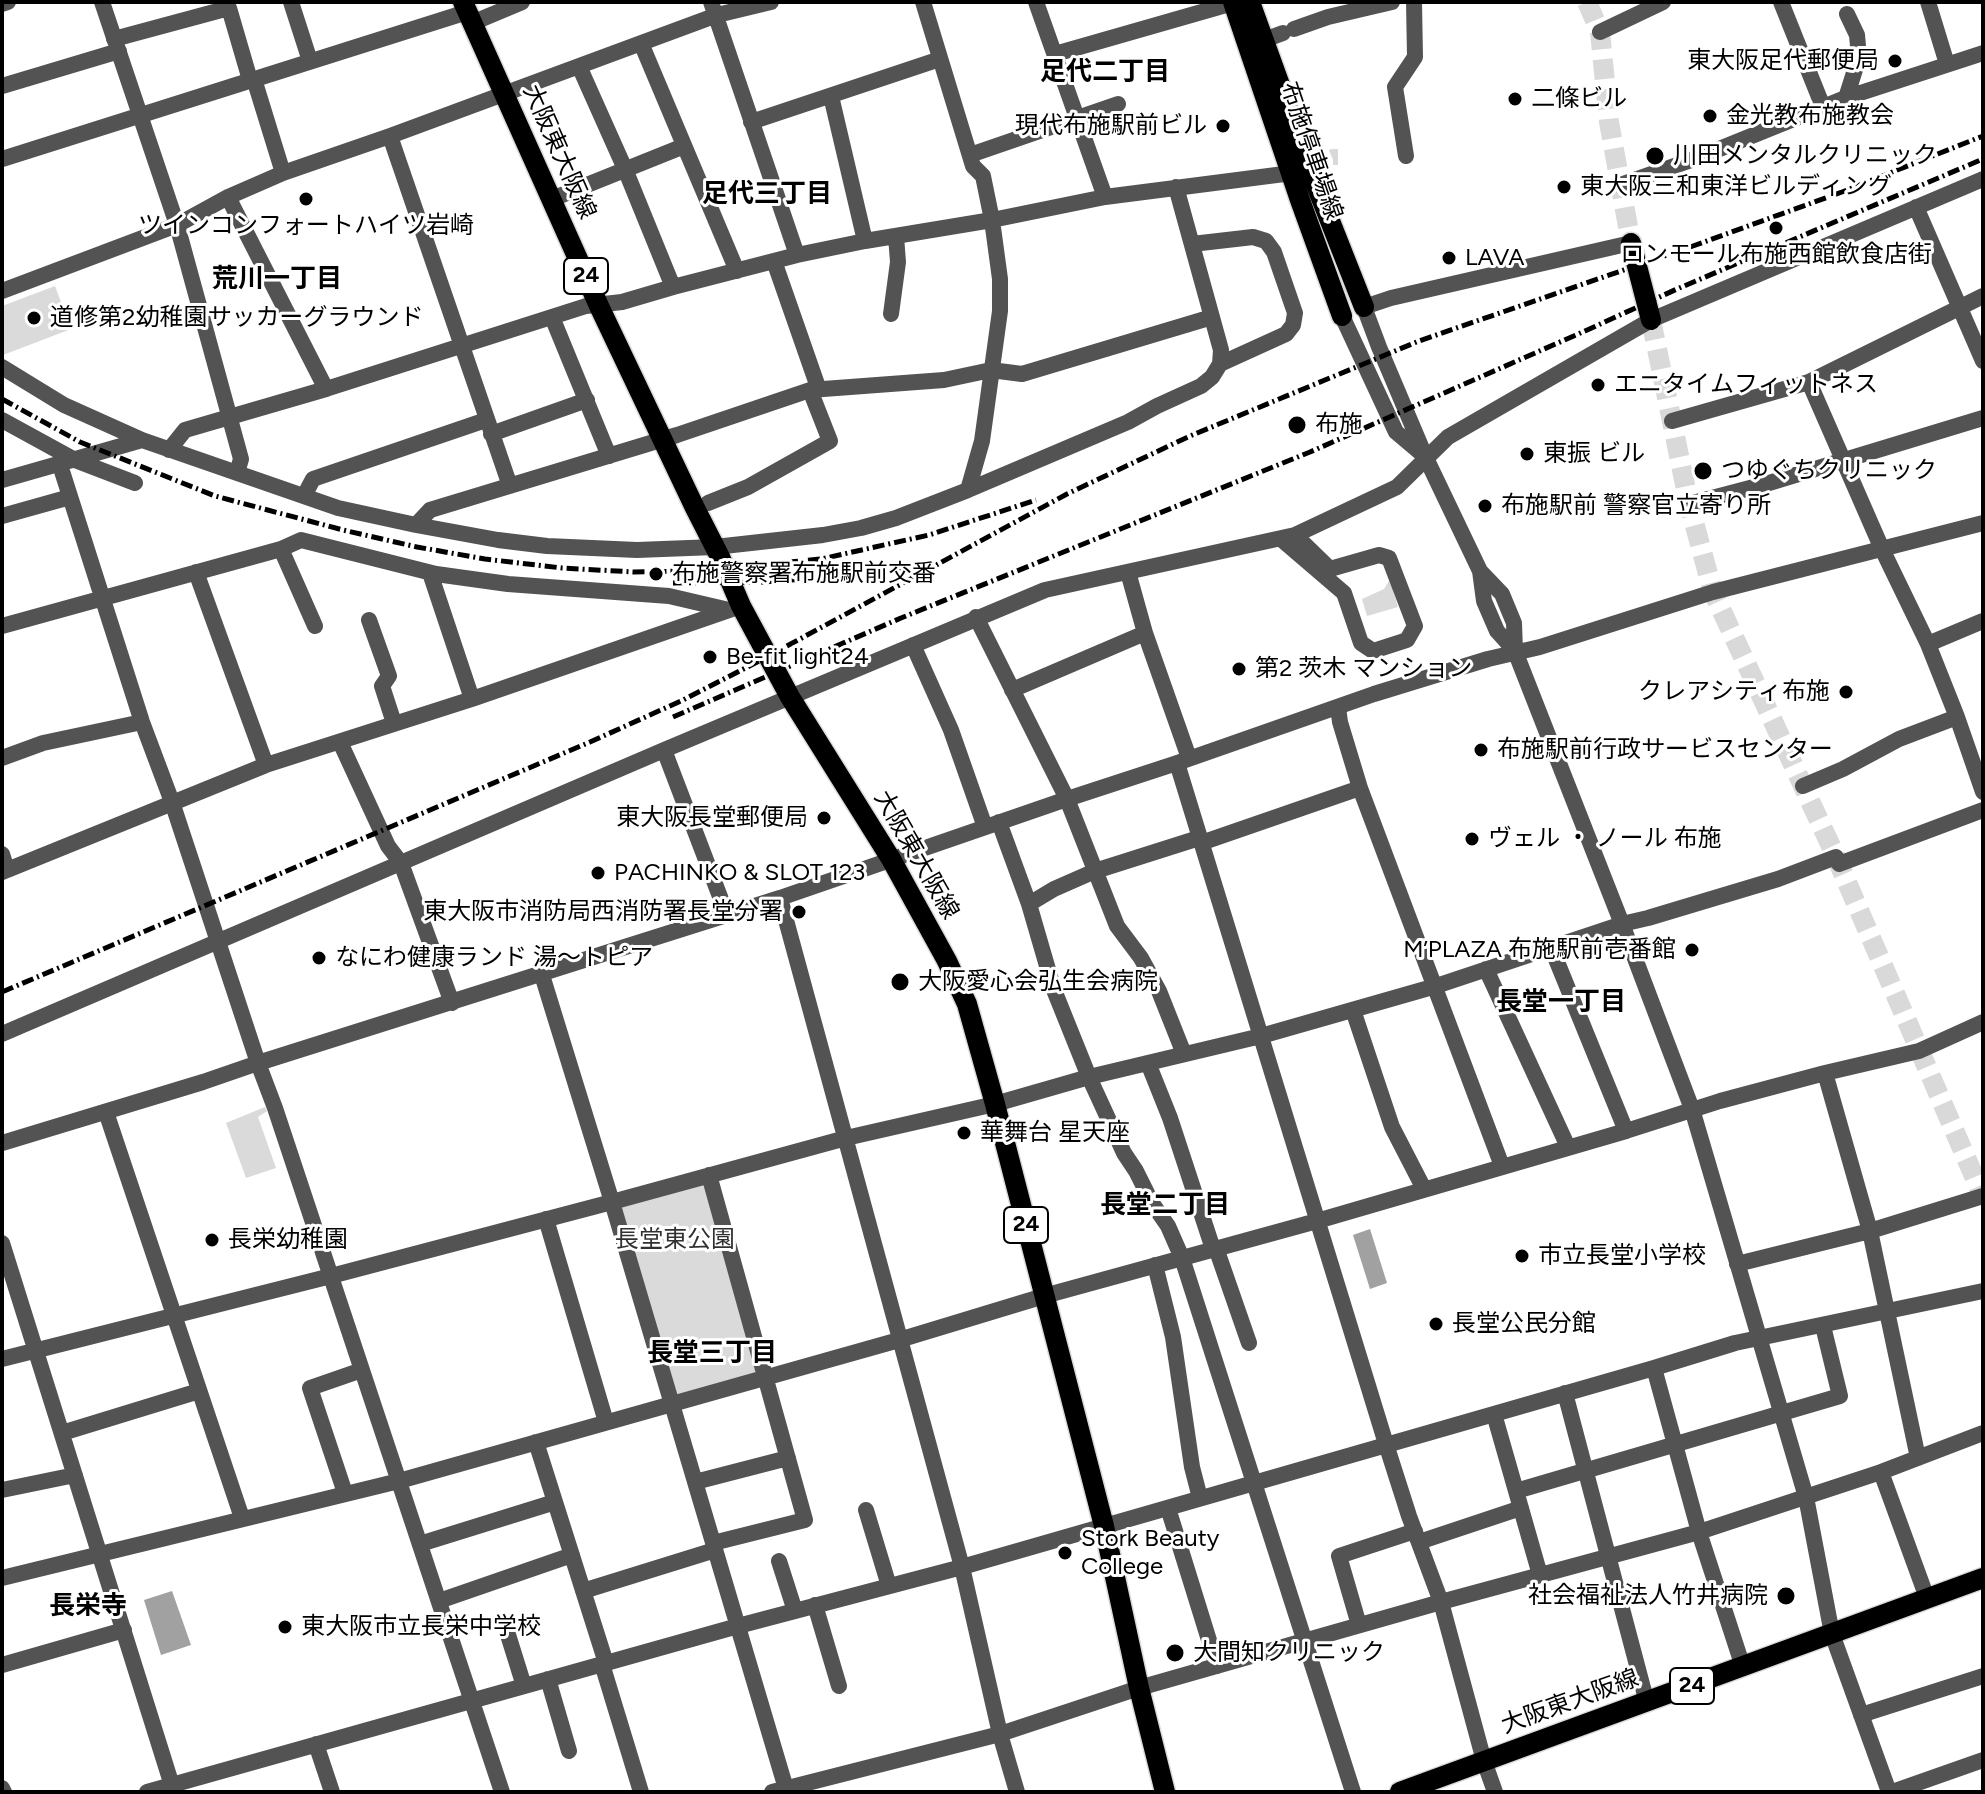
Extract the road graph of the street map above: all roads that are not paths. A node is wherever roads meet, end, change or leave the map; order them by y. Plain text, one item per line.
1 (8, 2) edge
2 (102, 2) edge
3 (291, 2) edge
4 (522, 2) edge
5 (771, 2) edge
6 (923, 2) edge
7 (1036, 2) edge
8 (1233, 2) edge
9 (1250, 2) edge
10 (1392, 2) edge
11 (1414, 2) edge
12 (1663, 2) edge
13 (1781, 2) edge
14 (1928, 2) edge
15 (2, 4) edge
16 (714, 9) edge
17 (467, 12) edge
18 (1847, 14) dead end
19 (1600, 32) dead end
20 (1280, 34) junction
21 (641, 43) junction
22 (116, 45) junction
23 (1983, 53) edge
24 (1055, 54) junction
25 (940, 59) junction
26 (310, 61) junction
27 (1947, 64) junction
28 (579, 66) junction
29 (252, 79) junction
30 (2, 86) edge
31 (504, 93) junction
32 (831, 96) junction
33 (1846, 98) junction
34 (1118, 104) dead end
35 (1823, 107) junction
36 (140, 115) junction
37 (1077, 118) junction
38 (751, 122) junction
39 (390, 136) junction
40 (684, 146) junction
41 (970, 155) junction
42 (1406, 156) dead end
43 (2, 159) edge
44 (625, 169) junction
45 (1301, 170) junction
46 (283, 173) junction
47 (1983, 179) edge
48 (1620, 185) dead end
49 (1176, 187) junction
50 (228, 197) junction
51 (1105, 197) junction
52 (552, 199) junction
53 (1916, 207) junction
54 (992, 220) junction
55 (177, 225) junction
56 (896, 236) junction
57 (865, 241) junction
58 (1631, 243) joint
59 (1192, 244) junction
60 (797, 255) junction
61 (774, 261) junction
62 (737, 271) junction
63 (673, 287) junction
64 (2, 291) edge
65 (1983, 296) edge
66 (599, 306) junction
67 (1364, 307) junction
68 (1959, 307) junction
69 (891, 314) dead end
70 (1342, 316) joint
71 (552, 317) junction
72 (1212, 317) junction
73 (1651, 320) junction
74 (461, 347) junction
75 (1983, 361) edge
76 (1220, 364) junction
77 (2, 367) edge
78 (991, 370) junction
79 (1809, 382) junction
80 (326, 389) junction
81 (815, 390) junction
82 (587, 400) junction
83 (229, 418) junction
84 (1983, 418) edge
85 (2, 420) edge
86 (1672, 421) dead end
87 (489, 427) junction
88 (663, 439) junction
89 (142, 440) junction
90 (169, 450) junction
91 (609, 456) junction
92 (1426, 458) junction
93 (68, 462) junction
94 (1844, 462) junction
95 (237, 473) junction
96 (2, 480) edge
97 (135, 483) dead end
98 (510, 486) junction
99 (968, 490) junction
100 (304, 496) junction
101 (70, 497) junction
102 (708, 503) dead end
103 (1689, 504) dead end
104 (2, 516) edge
105 (1983, 523) edge
106 (416, 525) junction
107 (1288, 537) junction
108 (715, 547) junction
109 (281, 549) junction
110 (1882, 549) junction
111 (196, 572) junction
112 (1128, 572) junction
113 (430, 573) junction
114 (104, 597) junction
115 (735, 608) junction
116 (976, 617) junction
117 (369, 620) dead end
118 (1983, 621) edge
119 (2, 626) edge
120 (315, 626) dead end
121 (1145, 633) junction
122 (1928, 644) junction
123 (913, 645) junction
124 (1515, 651) junction
125 (1012, 690) junction
126 (790, 697) junction
127 (472, 699) junction
128 (1338, 707) junction
129 (1957, 717) junction
130 (142, 722) junction
131 (394, 723) junction
132 (340, 742) junction
133 (664, 750) junction
134 (2, 758) edge
135 (1183, 761) junction
136 (266, 765) junction
137 (1803, 786) dead end
138 (1360, 788) junction
139 (1983, 792) edge
140 (1067, 799) junction
141 (172, 802) junction
142 (1983, 810) edge
143 (992, 824) junction
144 (1200, 840) junction
145 (891, 859) junction
146 (401, 863) junction
147 (4, 865) edge
148 (1095, 871) junction
149 (780, 898) junction
150 (1029, 904) junction
151 (727, 915) junction
152 (1622, 924) junction
153 (218, 941) junction
154 (1551, 947) junction
155 (1486, 969) junction
156 (542, 975) junction
157 (1436, 986) junction
158 (452, 1003) junction
159 (1353, 1010) junction
160 (1983, 1022) edge
161 (2, 1034) edge
162 (1261, 1036) junction
163 (1184, 1054) junction
164 (258, 1063) junction
165 (1148, 1063) junction
166 (1825, 1073) junction
167 (1089, 1077) junction
168 (995, 1104) junction
169 (1692, 1109) junction
170 (106, 1112) junction
171 (1626, 1131) junction
172 (846, 1138) junction
173 (2, 1143) edge
174 (1568, 1147) junction
175 (1502, 1166) junction
176 (709, 1175) junction
177 (1424, 1189) junction
178 (1983, 1196) edge
179 (612, 1202) junction
180 (546, 1219) junction
181 (1317, 1221) junction
182 (1870, 1231) junction
183 (2, 1243) edge
184 (1215, 1249) junction
185 (1182, 1258) junction
186 (1737, 1264) junction
187 (1155, 1265) junction
188 (331, 1276) junction
189 (1983, 1291) edge
190 (1044, 1296) junction
191 (1886, 1312) junction
192 (174, 1316) junction
193 (1823, 1326) junction
194 (1759, 1338) junction
195 (899, 1340) junction
196 (1249, 1343) dead end
197 (36, 1351) junction
198 (2, 1359) edge
199 (1654, 1368) junction
200 (362, 1370) junction
201 (766, 1377) junction
202 (199, 1391) junction
203 (1565, 1393) junction
204 (672, 1404) junction
205 (1780, 1412) junction
206 (1494, 1414) junction
207 (606, 1422) junction
208 (62, 1433) junction
209 (1983, 1433) edge
210 (536, 1442) junction
211 (1675, 1443) junction
212 (1386, 1444) junction
213 (788, 1458) junction
214 (1918, 1458) junction
215 (1585, 1470) junction
216 (1881, 1472) junction
217 (75, 1475) junction
218 (399, 1481) junction
219 (695, 1482) junction
220 (1255, 1482) junction
221 (2, 1490) edge
222 (1516, 1491) junction
223 (345, 1493) junction
224 (1806, 1497) junction
225 (1200, 1498) junction
226 (555, 1502) junction
227 (1168, 1508) junction
228 (1521, 1508) junction
229 (866, 1510) dead end
230 (242, 1518) junction
231 (1104, 1526) junction
232 (1699, 1532) junction
233 (1417, 1536) junction
234 (420, 1544) junction
235 (714, 1546) junction
236 (100, 1553) junction
237 (572, 1555) junction
238 (1608, 1557) junction
239 (779, 1561) dead end
240 (962, 1567) junction
241 (1540, 1575) junction
242 (2, 1578) edge
243 (1983, 1578) edge
244 (889, 1586) junction
245 (583, 1591) junction
246 (1927, 1598) junction
247 (439, 1601) junction
248 (1441, 1602) junction
249 (815, 1605) junction
250 (795, 1611) junction
251 (504, 1622) dead end
252 (1359, 1625) junction
253 (738, 1626) junction
254 (124, 1630) junction
255 (1832, 1634) junction
256 (1304, 1641) junction
257 (604, 1663) junction
258 (2, 1665) edge
259 (1217, 1666) junction
260 (1743, 1667) junction
261 (1983, 1676) edge
262 (548, 1679) junction
263 (524, 1686) junction
264 (839, 1686) dead end
265 (1139, 1688) junction
266 (472, 1701) junction
267 (1647, 1703) junction
268 (1861, 1715) junction
269 (1000, 1734) junction
270 (316, 1744) junction
271 (569, 1751) dead end
272 (1983, 1760) edge
273 (1484, 1761) junction
274 (173, 1788) edge
275 (782, 1791) edge
276 (147, 1792) edge
277 (332, 1792) edge
278 (502, 1792) edge
279 (641, 1792) edge
280 (1017, 1792) edge
281 (1165, 1792) edge
282 (1353, 1792) edge
283 (1400, 1792) edge
284 (1495, 1792) edge
285 (1891, 1792) edge

1 - 15 street
2 - 22 street
3 - 26 street
4 - 17 street
5 - 16 street
6 - 25 street
7 - 24 street
8 - 24 street
8 - 45 main road, 布施停車場線
9 - 20 main road, 布施停車場線
10 - 20 street
11 - 42 street
12 - 19 street
13 - 35 street
14 - 27 street
16 - 21 street
16 - 38 street
17 - 26 street
17 - 31 main road, 大阪東大阪線 / 24
18 - 33 street
20 - 45 main road, 布施停車場線
21 - 28 street
21 - 40 street
22 - 29 street
22 - 30 street
22 - 36 street
23 - 27 street
24 - 37 street
25 - 32 street
25 - 41 street
26 - 29 street
27 - 33 street
28 - 31 street
28 - 44 street
29 - 36 street
29 - 46 street
31 - 39 street
31 - 52 main road, 大阪東大阪線 / 24
32 - 38 street
32 - 57 street
33 - 35 street
34 - 37 street
35 - 48 street
36 - 43 street
36 - 55 street
37 - 41 street
37 - 51 street
38 - 60 street
39 - 46 street
39 - 74 street
40 - 44 street
40 - 62 street
41 - 54 street
44 - 52 street
44 - 63 street
45 - 49 street
45 - 67 main road, 布施停車場線
45 - 70 main road, 布施停車場線
46 - 50 street
47 - 53 street
49 - 51 street
49 - 59 street
50 - 55 street
50 - 80 street
51 - 54 street
52 - 66 main road, 大阪東大阪線 / 24
53 - 68 street
53 - 73 street
54 - 56 street
54 - 78 street
55 - 64 street
55 - 83 street
56 - 57 street
56 - 69 street
57 - 60 street
58 - 67 street
58 - 73 main road
59 - 72 street
59 - 76 street
60 - 61 street
61 - 62 street
61 - 81 street
62 - 63 street
63 - 66 street
65 - 68 street
66 - 71 street
66 - 88 main road, 大阪東大阪線 / 24
67 - 92 street
68 - 75 street
68 - 79 street
70 - 92 street
71 - 74 street
71 - 82 street
72 - 76 street
72 - 78 street
73 - 92 street
74 - 80 street
74 - 87 street
76 - 99 street
77 - 89 street
78 - 81 street
78 - 99 street
79 - 86 street
79 - 94 street
80 - 83 street
81 - 88 street
81 - 102 street
82 - 87 street
82 - 91 street
83 - 90 street
83 - 95 street
84 - 94 street
85 - 93 street
87 - 98 street
87 - 100 street
88 - 91 street
88 - 108 main road, 大阪東大阪線 / 24
89 - 90 street
89 - 93 street
90 - 95 street
91 - 98 street
92 - 107 street
92 - 124 street
93 - 96 street
93 - 97 street
93 - 101 street
94 - 103 street
94 - 110 street
95 - 100 street
98 - 106 street
99 - 108 street
100 - 106 street
101 - 104 street
101 - 114 street
105 - 110 street
106 - 108 street
107 - 107 street
107 - 112 street
108 - 115 main road, 大阪東大阪線 / 24
109 - 111 street
109 - 113 street
109 - 120 street
110 - 122 street
110 - 124 street
111 - 114 street
111 - 136 street
112 - 116 street
112 - 121 street
113 - 115 street
113 - 127 street
114 - 119 street
114 - 130 street
115 - 126 main road, 大阪東大阪線 / 24
115 - 127 street
116 - 123 street
116 - 125 street
117 - 131 street
118 - 122 street
121 - 125 street
121 - 135 street
122 - 129 street
123 - 126 street
123 - 143 street
124 - 128 street
124 - 152 street
125 - 140 street
126 - 133 street
126 - 145 main road, 大阪東大阪線 / 24
127 - 131 street
128 - 135 street
128 - 138 street
129 - 137 street
129 - 139 street
130 - 134 street
130 - 141 street
131 - 132 street
132 - 136 street
132 - 146 street
133 - 146 street
133 - 151 street
135 - 140 street
135 - 144 street
136 - 141 street
138 - 144 street
138 - 157 street
140 - 143 street
140 - 148 street
141 - 147 street
141 - 153 street
142 - 152 street
143 - 145 street
143 - 150 street
144 - 148 street
144 - 162 street
145 - 149 street
145 - 168 main road, 大阪東大阪線 / 24
146 - 153 street
146 - 158 street
148 - 150 street
148 - 163 street
149 - 151 street
149 - 172 street
150 - 167 street
151 - 156 street
152 - 154 street
152 - 169 street
153 - 161 street
153 - 164 street
154 - 155 street
154 - 171 street
155 - 157 street
155 - 174 street
156 - 158 street
156 - 179 street
157 - 159 street
157 - 175 street
158 - 164 street
159 - 162 street
159 - 177 street
160 - 166 street
162 - 163 street
162 - 181 street
163 - 165 street
164 - 170 street
164 - 188 street
165 - 167 street
165 - 184 street
166 - 169 street
166 - 182 street
167 - 168 street
167 - 185 street
168 - 172 street
168 - 190 main road, 大阪東大阪線 / 24
169 - 171 street
169 - 186 street
170 - 173 street
170 - 192 street
171 - 174 street
172 - 176 street
172 - 195 street
174 - 175 street
175 - 177 street
176 - 179 street
176 - 201 street
177 - 181 street
178 - 182 street
179 - 180 street
179 - 204 street
180 - 188 street
180 - 207 street
181 - 184 street
181 - 212 street
182 - 186 street
182 - 191 street
183 - 197 street
184 - 185 street
184 - 196 street
185 - 187 street
185 - 220 street
186 - 194 street
187 - 190 street
187 - 225 street
188 - 192 street
188 - 200 street
189 - 191 street
190 - 195 street
190 - 231 main road, 大阪東大阪線 / 24
191 - 193 street
191 - 214 street
192 - 197 street
192 - 202 street
193 - 194 street
193 - 205 street
194 - 199 street
194 - 205 street
195 - 201 street
195 - 240 street
197 - 198 street
197 - 208 street
199 - 203 street
199 - 211 street
200 - 218 street
200 - 223 street
201 - 204 street
201 - 213 street
202 - 208 street
202 - 230 street
203 - 206 street
203 - 215 street
204 - 207 street
204 - 219 street
205 - 211 street
205 - 224 street
206 - 212 street
206 - 222 street
207 - 210 street
208 - 217 street
209 - 214 street
210 - 218 street
210 - 226 street
211 - 215 street
211 - 232 street
212 - 220 street
212 - 233 street
213 - 219 street
213 - 235 street
214 - 216 street
215 - 222 street
215 - 238 street
216 - 224 street
216 - 246 street
217 - 221 street
217 - 236 street
218 - 223 street
218 - 234 street
219 - 235 street
220 - 225 street
220 - 256 street
222 - 228 street
223 - 230 street
224 - 232 street
224 - 255 street
225 - 227 street
226 - 234 street
226 - 237 street
227 - 231 street
227 - 259 street
228 - 233 street
228 - 241 street
229 - 244 street
230 - 236 street
231 - 240 street
231 - 265 main road, 大阪東大阪線 / 24
232 - 238 street
232 - 260 street
233 - 248 street
233 - 252 street
234 - 247 street
235 - 245 street
235 - 253 street
236 - 242 street
236 - 254 street
237 - 245 street
237 - 247 street
238 - 241 street
238 - 267 street
239 - 250 street
240 - 244 street
240 - 269 street
241 - 248 street
243 - 246 main road, 大阪東大阪線 / 24
244 - 249 street
245 - 257 street
246 - 255 main road, 大阪東大阪線 / 24
247 - 266 street
248 - 252 street
248 - 273 street
249 - 250 street
249 - 264 street
250 - 253 street
251 - 263 street
252 - 256 street
253 - 257 street
253 - 275 street
254 - 258 street
254 - 274 street
255 - 260 main road, 大阪東大阪線 / 24
255 - 268 street
256 - 259 street
256 - 282 street
257 - 262 street
257 - 279 street
259 - 265 street
260 - 267 main road, 大阪東大阪線 / 24
261 - 268 street
262 - 263 street
262 - 271 street
263 - 266 street
265 - 269 street
265 - 281 main road, 大阪東大阪線 / 24
266 - 270 street
266 - 278 street
267 - 273 main road, 大阪東大阪線 / 24
268 - 285 street
269 - 275 street
269 - 280 street
270 - 274 street
270 - 277 street
272 - 285 street
273 - 283 main road, 大阪東大阪線 / 24
273 - 284 street
274 - 276 street

